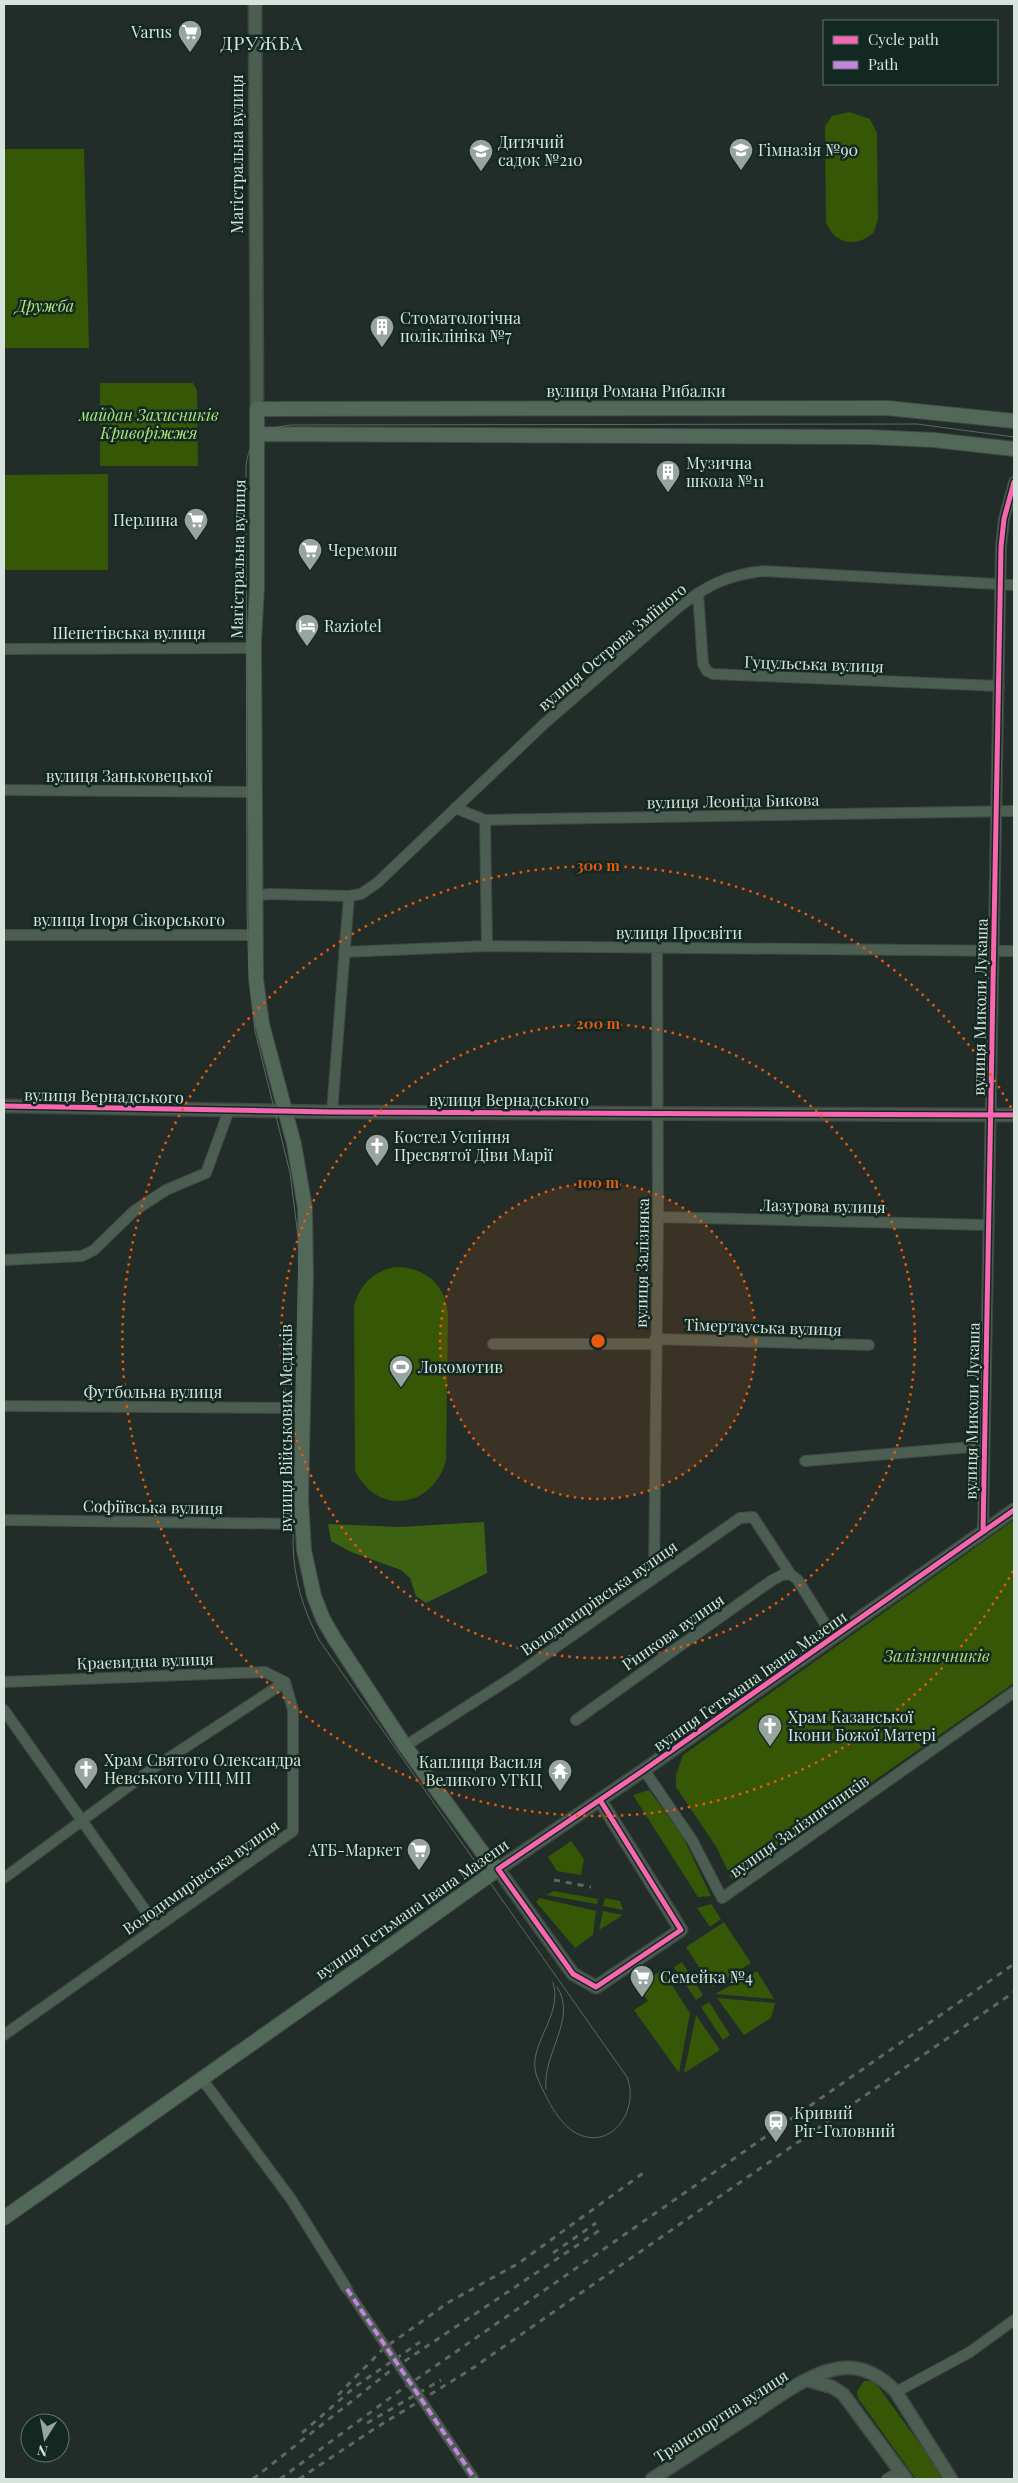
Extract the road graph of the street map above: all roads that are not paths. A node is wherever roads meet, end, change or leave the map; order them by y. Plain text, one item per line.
1 (255, 4) edge
2 (256, 409) junction
3 (1014, 421) edge
4 (257, 434) junction
5 (1014, 449) edge
6 (1014, 482) edge
7 (1002, 584) junction
8 (1014, 585) edge
9 (698, 593) junction
10 (254, 648) junction
11 (4, 649) edge
12 (1000, 686) junction
13 (4, 790) edge
14 (255, 792) junction
15 (455, 808) junction
16 (997, 811) junction
17 (1014, 811) edge
18 (485, 820) junction
19 (255, 896) junction
20 (349, 896) junction
21 (4, 934) edge
22 (255, 935) junction
23 (486, 946) junction
24 (657, 948) junction
25 (994, 951) junction
26 (1014, 951) edge
27 (344, 952) junction
28 (4, 1106) edge
29 (229, 1110) junction
30 (286, 1111) junction
31 (332, 1112) junction
32 (658, 1113) junction
33 (991, 1115) junction
34 (1014, 1115) edge
35 (658, 1217) junction
36 (988, 1225) junction
37 (4, 1260) edge
38 (655, 1341) junction
39 (493, 1344) dead end
40 (869, 1345) dead end
41 (4, 1406) edge
42 (303, 1408) junction
43 (983, 1446) junction
44 (805, 1461) dead end
45 (1014, 1510) edge
46 (4, 1520) edge
47 (302, 1524) junction
48 (983, 1532) junction
49 (791, 1575) junction
50 (654, 1578) junction
51 (834, 1638) junction
52 (4, 1682) edge
53 (285, 1682) junction
54 (1014, 1692) edge
55 (4, 1710) edge
56 (576, 1720) dead end
57 (405, 1746) junction
58 (644, 1770) junction
59 (600, 1800) junction
60 (82, 1822) junction
61 (498, 1868) junction
62 (4, 1878) edge
63 (157, 1927) junction
64 (4, 2035) edge
65 (202, 2079) junction
66 (4, 2218) edge
67 (347, 2289) joint
68 (1014, 2320) edge
69 (808, 2380) junction
70 (896, 2392) junction
71 (903, 2475) edge
72 (475, 2479) edge
73 (652, 2479) edge
74 (887, 2479) edge
75 (951, 2479) edge

1 - 2 street, Магістральна вулиця
2 - 3 main road, вулиця Романа Рибалки
2 - 4 main road, Магістральна вулиця
4 - 5 main road
4 - 10 main road, Магістральна вулиця
6 - 7 street, вулиця Миколи Лукаша
7 - 8 street, вулиця Острова Зміїного
7 - 9 street, вулиця Острова Зміїного
7 - 12 street, вулиця Миколи Лукаша
9 - 12 street, Гуцульська вулиця
9 - 15 street, вулиця Острова Зміїного
10 - 11 street, Шепетівська вулиця
10 - 14 main road, Магістральна вулиця
12 - 16 street, вулиця Миколи Лукаша
13 - 14 street, вулиця Заньковецької
14 - 19 main road, Магістральна вулиця
15 - 18 street, вулиця Леоніда Бикова
15 - 20 street, вулиця Острова Зміїного
16 - 17 street, вулиця Леоніда Бикова
16 - 18 street, вулиця Леоніда Бикова
16 - 25 street, вулиця Миколи Лукаша
18 - 23 street
19 - 20 street
19 - 22 main road, Магістральна вулиця
20 - 27 street
21 - 22 street, вулиця Ігоря Сікорського
22 - 30 main road, Магістральна вулиця
23 - 24 street, вулиця Просвіти
23 - 27 street, вулиця Просвіти
24 - 25 street, вулиця Просвіти
24 - 32 street, вулиця Залізняка
25 - 26 street, вулиця Просвіти
25 - 33 street, вулиця Миколи Лукаша
27 - 31 street
28 - 29 street, вулиця Вернадського
29 - 30 street, вулиця Вернадського
29 - 37 street
30 - 31 street, вулиця Вернадського
30 - 42 main road, вулиця Військових Медиків
31 - 32 street, вулиця Вернадського
32 - 33 street, вулиця Вернадського
32 - 35 street, вулиця Залізняка
33 - 34 street, вулиця Вернадського
33 - 36 street, вулиця Миколи Лукаша
35 - 36 street, Лазурова вулиця
35 - 38 street, вулиця Залізняка
36 - 43 street, вулиця Миколи Лукаша
38 - 39 street, Тімертауська вулиця
38 - 40 street, Тімертауська вулиця
38 - 50 street, вулиця Залізняка
41 - 42 street, Футбольна вулиця
42 - 47 main road, вулиця Військових Медиків
43 - 44 street, вулиця Миколи Лукаша
43 - 48 street, вулиця Миколи Лукаша
45 - 48 street, вулиця Гетьмана Івана Мазепи
46 - 47 street, Софіївська вулиця
47 - 57 main road, вулиця Військових Медиків
48 - 51 street, вулиця Гетьмана Івана Мазепи
49 - 50 street, Володимирівська вулиця
49 - 51 street
49 - 56 street, Ринкова вулиця
50 - 57 street, Володимирівська вулиця
51 - 58 street, вулиця Гетьмана Івана Мазепи
52 - 53 street, Краєвидна вулиця
53 - 60 street
53 - 63 street, Володимирівська вулиця
54 - 58 street, вулиця Залізничників
55 - 60 street
57 - 61 main road, вулиця Військових Медиків
58 - 59 street, вулиця Гетьмана Івана Мазепи
59 - 61 street, вулиця Гетьмана Івана Мазепи
59 - 61 street
60 - 62 street
60 - 63 street
61 - 65 main road, вулиця Гетьмана Івана Мазепи
63 - 64 street, Володимирівська вулиця
65 - 66 main road, вулиця Гетьмана Івана Мазепи
65 - 67 street
67 - 72 street, bridge
68 - 70 street
69 - 70 street, Транспортна вулиця
69 - 71 street, Транспортна вулиця
69 - 73 street, Транспортна вулиця
70 - 75 street, Транспортна вулиця
71 - 74 street

